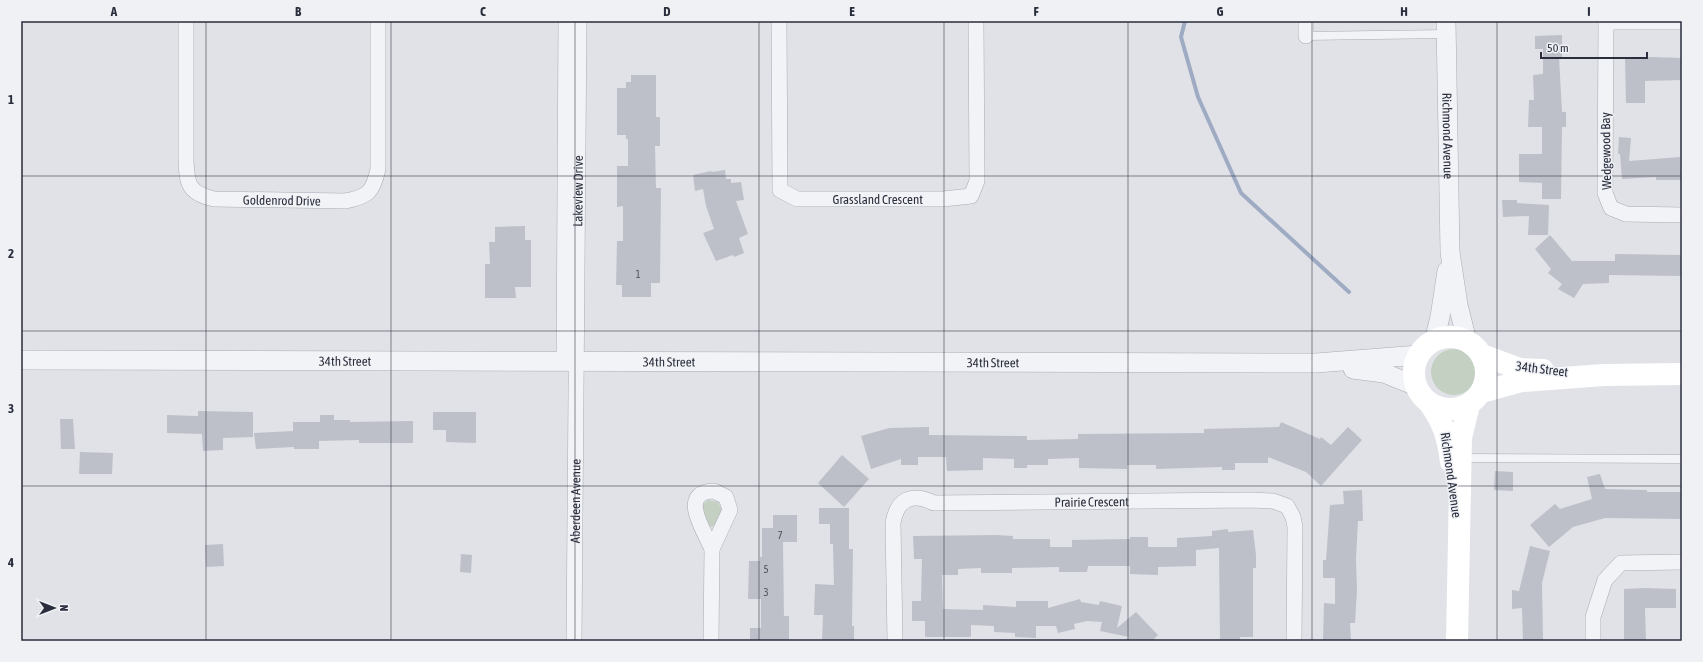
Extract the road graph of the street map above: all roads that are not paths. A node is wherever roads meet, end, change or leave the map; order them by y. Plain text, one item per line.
1 (186, 21) edge
2 (378, 21) edge
3 (566, 21) edge
4 (580, 21) edge
5 (779, 21) edge
6 (976, 21) edge
7 (1306, 21) edge
8 (1606, 21) edge
9 (1682, 22) edge
10 (1446, 28) edge
11 (1306, 36) joint
12 (1682, 214) edge
13 (1450, 252) junction
14 (1426, 348) junction
15 (1474, 348) junction
16 (21, 360) edge
17 (570, 361) junction
18 (1316, 363) junction
19 (1682, 374) edge
20 (1604, 375) junction
21 (1416, 386) junction
22 (1475, 398) junction
23 (1430, 404) junction
24 (1460, 458) junction
25 (1682, 459) edge
26 (1458, 525) junction
27 (712, 549) dead end
28 (1682, 562) edge
29 (574, 641) edge
30 (711, 641) edge
31 (895, 641) edge
32 (1294, 641) edge
33 (1457, 641) edge
34 (1593, 641) edge

1 - 2 street, Goldenrod Drive
3 - 17 street, Lakeview Drive
4 - 17 street, Lakeview Drive
5 - 6 street, Grassland Crescent
7 - 11 street
8 - 9 street
8 - 12 street, Wedgewood Bay
10 - 11 lane
10 - 13 street, Richmond Avenue
13 - 14 street, Richmond Avenue
13 - 15 street, Richmond Avenue
14 - 15 main road
14 - 18 street, 34th Street
14 - 21 main road
15 - 20 main road, 34th Street
15 - 22 main road
16 - 17 street, 34th Street
17 - 18 street, 34th Street
17 - 29 street, Aberdeen Avenue
18 - 21 street, 34th Street
19 - 20 main road, 34th Street
20 - 22 main road, 34th Street
21 - 23 main road
22 - 23 main road
22 - 24 main road, Richmond Avenue
23 - 26 main road, Richmond Avenue
24 - 25 lane
24 - 26 main road, Richmond Avenue
26 - 33 main road, Richmond Avenue
27 - 30 street
28 - 34 street
31 - 32 street, Prairie Crescent

